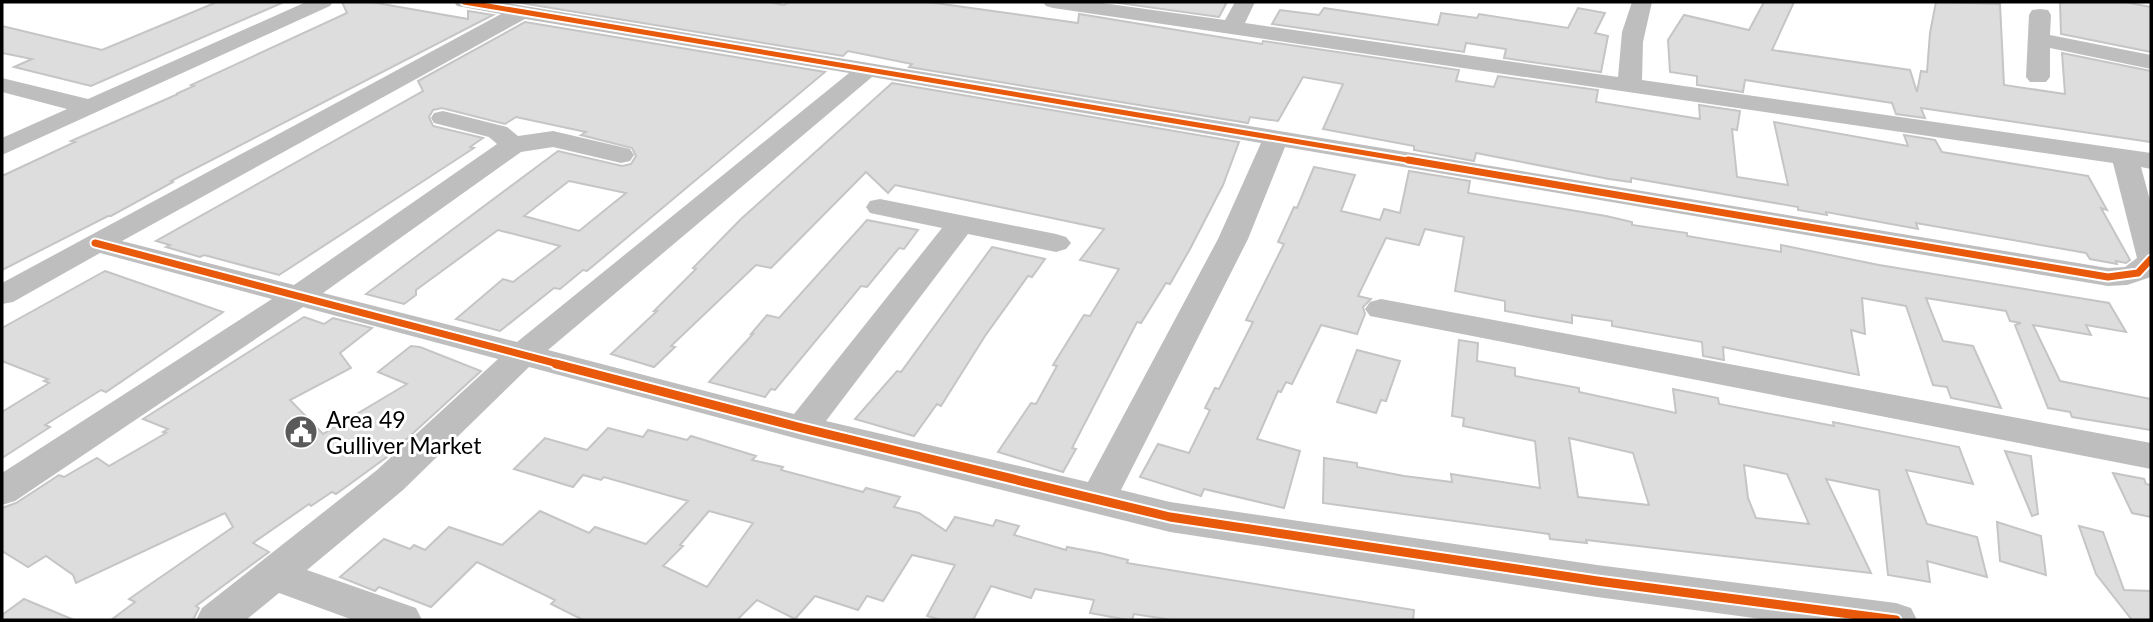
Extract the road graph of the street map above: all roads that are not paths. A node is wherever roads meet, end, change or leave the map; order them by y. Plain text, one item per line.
1 (323, 2) edge
2 (464, 2) edge
3 (1054, 2) edge
4 (1245, 2) edge
5 (1642, 2) edge
6 (521, 12) junction
7 (2040, 15) dead end
8 (1231, 27) junction
9 (2039, 39) junction
10 (2151, 62) edge
11 (867, 71) junction
12 (2038, 77) dead end
13 (2, 85) edge
14 (1630, 85) junction
15 (89, 107) junction
16 (443, 118) dead end
17 (1276, 137) junction
18 (513, 145) junction
19 (2, 147) edge
20 (621, 155) dead end
21 (2138, 159) edge
22 (880, 207) dead end
23 (961, 223) junction
24 (95, 243) junction
25 (1055, 243) dead end
26 (2151, 258) edge
27 (2, 295) edge
28 (300, 295) junction
29 (1381, 309) dead end
30 (523, 355) junction
31 (802, 428) junction
32 (2151, 456) edge
33 (2, 491) edge
34 (1098, 498) junction
35 (275, 575) junction
36 (216, 620) edge
37 (401, 620) edge
38 (1896, 620) edge

1 - 15 street
2 - 6 street
3 - 8 street
4 - 8 street
5 - 14 street
6 - 11 street
6 - 24 street
7 - 9 street
8 - 14 street
9 - 10 street
9 - 12 street
11 - 17 street
11 - 30 street
13 - 15 street
14 - 21 street
15 - 19 street
16 - 18 street
17 - 26 street
17 - 34 street
18 - 20 street
18 - 28 street
21 - 26 street
22 - 23 street
23 - 25 street
23 - 31 street
24 - 27 street
24 - 28 street
28 - 30 street
28 - 33 street
29 - 32 street
30 - 31 street
30 - 35 street
31 - 34 street
34 - 38 street
35 - 36 street
35 - 37 street

